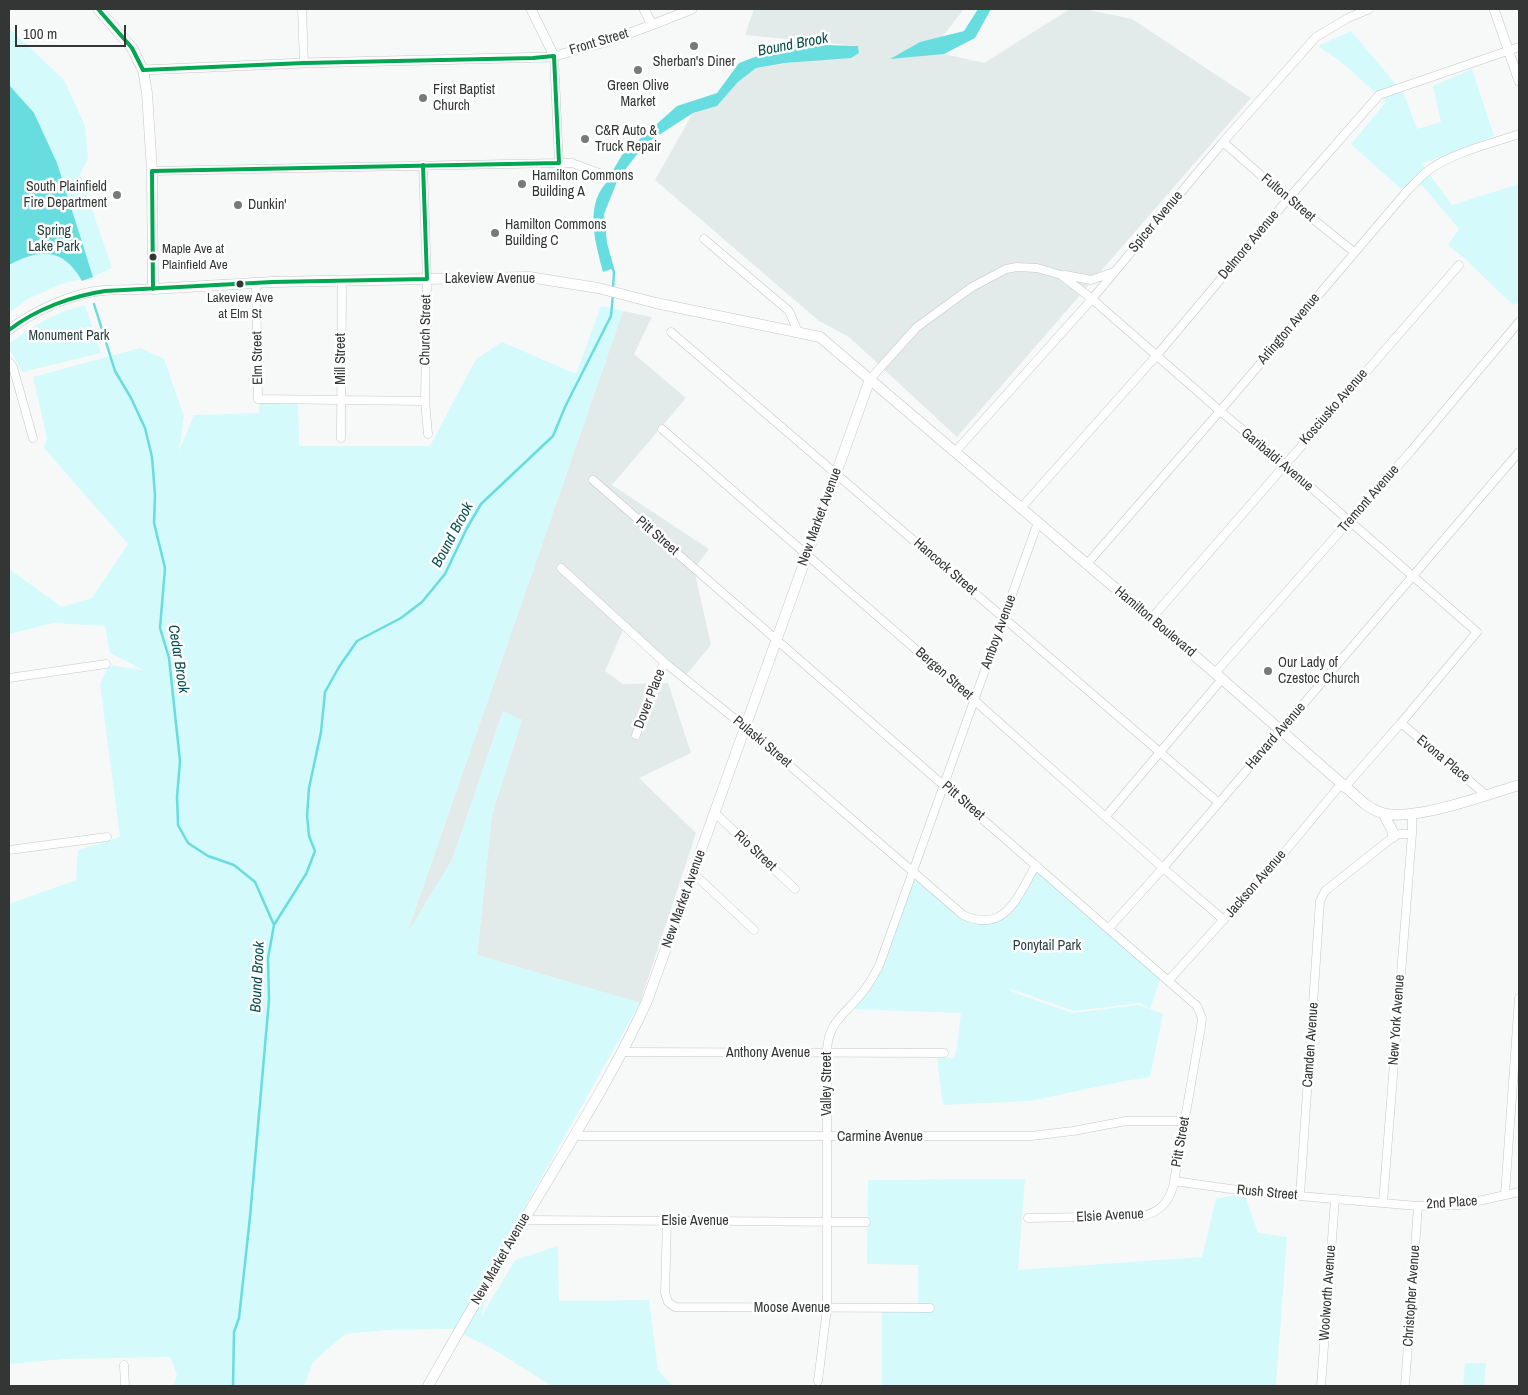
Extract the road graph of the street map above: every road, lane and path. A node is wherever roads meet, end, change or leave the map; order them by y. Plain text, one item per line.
1 (302, 9) edge
2 (531, 9) edge
3 (644, 9) edge
4 (692, 9) edge
5 (1369, 9) edge
6 (1494, 9) edge
7 (101, 10) edge
8 (652, 25) junction
9 (1519, 47) edge
10 (1508, 51) junction
11 (554, 56) junction
12 (304, 63) junction
13 (143, 70) junction
14 (1519, 81) edge
15 (1519, 134) edge
16 (1223, 142) junction
17 (559, 163) junction
18 (423, 165) junction
19 (152, 170) junction
20 (599, 172) dead end
21 (1288, 199) junction
22 (704, 238) dead end
23 (1354, 252) junction
24 (1460, 265) dead end
25 (1115, 271) junction
26 (1061, 275) junction
27 (426, 279) junction
28 (342, 281) junction
29 (256, 283) junction
30 (153, 289) junction
31 (1092, 299) junction
32 (1519, 322) edge
33 (9, 330) edge
34 (670, 332) dead end
35 (798, 332) junction
36 (820, 337) joint
37 (1157, 355) junction
38 (9, 362) edge
39 (870, 379) junction
40 (341, 400) junction
41 (425, 401) junction
42 (1220, 411) junction
43 (662, 430) dead end
44 (428, 434) dead end
45 (33, 438) dead end
46 (341, 438) dead end
47 (955, 452) junction
48 (1519, 452) edge
49 (1284, 464) junction
50 (836, 474) junction
51 (592, 480) dead end
52 (1021, 508) junction
53 (1038, 522) junction
54 (1349, 522) junction
55 (807, 555) junction
56 (1086, 564) junction
57 (561, 568) dead end
58 (1412, 577) junction
59 (1004, 618) junction
60 (1151, 619) junction
61 (1463, 619) joint
62 (776, 640) junction
63 (664, 662) junction
64 (106, 664) dead end
65 (1218, 676) junction
66 (9, 678) edge
67 (974, 700) junction
68 (1401, 723) junction
69 (746, 727) junction
70 (1280, 731) junction
71 (636, 735) dead end
72 (1160, 751) junction
73 (944, 785) junction
74 (1519, 785) edge
75 (1342, 786) junction
76 (1486, 795) junction
77 (1219, 803) junction
78 (715, 813) junction
79 (1383, 813) junction
80 (1412, 814) junction
81 (1106, 816) junction
82 (1412, 834) junction
83 (107, 837) dead end
84 (1392, 837) junction
85 (9, 850) edge
86 (1036, 865) junction
87 (1163, 868) junction
88 (913, 871) junction
89 (694, 873) junction
90 (795, 889) dead end
91 (1224, 920) junction
92 (1109, 928) junction
93 (754, 930) dead end
94 (888, 940) joint
95 (1169, 980) junction
96 (1519, 998) edge
97 (622, 1052) junction
98 (827, 1053) junction
99 (944, 1053) dead end
100 (1184, 1121) junction
101 (574, 1136) junction
102 (827, 1137) junction
103 (1174, 1181) junction
104 (1519, 1192) edge
105 (1505, 1194) junction
106 (1300, 1195) junction
107 (1335, 1199) junction
108 (1383, 1203) junction
109 (1418, 1206) junction
110 (1028, 1218) dead end
111 (523, 1220) junction
112 (667, 1221) junction
113 (827, 1222) junction
114 (866, 1222) dead end
115 (827, 1308) junction
116 (930, 1308) dead end
117 (124, 1365) dead end
118 (818, 1381) dead end
119 (125, 1386) edge
120 (428, 1386) edge
121 (1321, 1386) edge
122 (1406, 1386) edge

1 - 12 street
2 - 11 street
3 - 8 street
4 - 8 street, Front Street
5 - 16 street, Spicer Avenue
6 - 10 street
7 - 13 main road
8 - 11 street, Front Street
9 - 10 street, Delmore Avenue
10 - 14 street
10 - 21 street, Delmore Avenue
11 - 12 street, Front Street
11 - 17 street
12 - 13 street, Front Street
13 - 19 main road
15 - 23 street, Arlington Avenue
16 - 21 street, Fulton Street
16 - 25 street, Spicer Avenue
17 - 18 street
17 - 20 street
18 - 19 street
18 - 27 street, Church Street
19 - 30 main road
21 - 23 street, Fulton Street
21 - 37 street, Delmore Avenue
22 - 35 street
23 - 42 street, Arlington Avenue
24 - 49 street, Kosciusko Avenue
25 - 26 street
25 - 31 street, Spicer Avenue
26 - 31 street, Garibaldi Avenue
26 - 39 street
27 - 28 main road, Lakeview Avenue
27 - 35 main road, Lakeview Avenue
27 - 41 street, Church Street
28 - 29 main road, Lakeview Avenue
28 - 40 street, Mill Street
29 - 30 main road, Lakeview Avenue
29 - 40 street, Elm Street
30 - 33 street
31 - 37 street, Garibaldi Avenue
31 - 47 street, Spicer Avenue
32 - 54 street, Tremont Avenue
34 - 50 street, Hancock Street
35 - 36 main road, Lakeview Avenue
36 - 39 main road, Hamilton Boulevard
37 - 42 street, Garibaldi Avenue
37 - 52 street, Delmore Avenue
38 - 45 street
39 - 47 main road, Hamilton Boulevard
39 - 50 main road, New Market Avenue
40 - 41 street
40 - 46 street, Mill Street
41 - 44 street, Church Street
42 - 49 street, Garibaldi Avenue
42 - 56 street, Arlington Avenue
43 - 55 street, Bergen Street
47 - 52 main road, Hamilton Boulevard
48 - 58 street, Harvard Avenue
49 - 54 street, Garibaldi Avenue
49 - 60 street, Kosciusko Avenue
50 - 55 main road, New Market Avenue
50 - 59 street, Hancock Street
51 - 62 street, Pitt Street
52 - 53 main road, Hamilton Boulevard
53 - 56 main road, Hamilton Boulevard
53 - 59 street, Amboy Avenue
54 - 58 street, Garibaldi Avenue
54 - 65 street, Tremont Avenue
55 - 62 main road, New Market Avenue
55 - 67 street, Bergen Street
56 - 60 main road, Hamilton Boulevard
57 - 63 street, Pulaski Street
58 - 61 street, Garibaldi Avenue
58 - 70 street, Harvard Avenue
59 - 67 street, Amboy Avenue
59 - 72 street, Hancock Street
60 - 65 main road, Hamilton Boulevard
61 - 68 street, Jackson Avenue
62 - 69 main road, New Market Avenue
62 - 73 street, Pitt Street
63 - 69 street, Pulaski Street
63 - 71 street, Dover Place
64 - 66 street
65 - 70 main road, Hamilton Boulevard
65 - 72 street, Tremont Avenue
67 - 73 street, Amboy Avenue
67 - 81 street, Bergen Street
68 - 75 street, Jackson Avenue
68 - 76 street, Evona Place
69 - 78 main road, New Market Avenue
69 - 88 street, Pulaski Street
70 - 75 main road, Hamilton Boulevard
70 - 77 street, Harvard Avenue
72 - 77 street, Hancock Street
72 - 81 street, Tremont Avenue
73 - 86 street, Pitt Street
73 - 88 street, Amboy Avenue
74 - 76 main road, Hamilton Boulevard
75 - 79 main road, Hamilton Boulevard
75 - 91 street, Jackson Avenue
76 - 80 main road, Hamilton Boulevard
77 - 87 street, Harvard Avenue
78 - 89 main road, New Market Avenue
78 - 90 street, Rio Street
79 - 80 main road, Hamilton Boulevard
79 - 84 main road
80 - 82 street, New York Avenue
81 - 87 street, Bergen Street
82 - 84 street
82 - 108 street, New York Avenue
83 - 85 street
84 - 106 street, Camden Avenue
86 - 88 street, Pulaski Street
86 - 92 street, Pitt Street
87 - 91 street, Bergen Street
87 - 92 street, Harvard Avenue
88 - 94 street, Amboy Avenue
89 - 93 street
89 - 97 main road, New Market Avenue
91 - 95 street, Jackson Avenue
92 - 95 street, Pitt Street
94 - 98 street, Valley Street
95 - 100 street, Pitt Street
96 - 105 street
97 - 98 street, Anthony Avenue
97 - 101 main road, New Market Avenue
98 - 99 street, Anthony Avenue
98 - 102 street, Valley Street
100 - 102 street, Carmine Avenue
100 - 103 street, Pitt Street
101 - 102 street, Carmine Avenue
101 - 111 main road, New Market Avenue
102 - 113 street, Valley Street
103 - 106 street, Rush Street
103 - 110 street, Elsie Avenue
104 - 105 street, 2nd Place
105 - 109 street, 2nd Place
106 - 107 street, Rush Street
107 - 108 street, Rush Street
107 - 121 street, Woolworth Avenue
108 - 109 street, 2nd Place
109 - 122 street, Christopher Avenue
111 - 112 street, Elsie Avenue
111 - 120 main road, New Market Avenue
112 - 113 street, Elsie Avenue
112 - 115 street, Moose Avenue
113 - 114 street, Elsie Avenue
113 - 115 street, Valley Street
115 - 116 street, Moose Avenue
115 - 118 street, Valley Street
117 - 119 street

